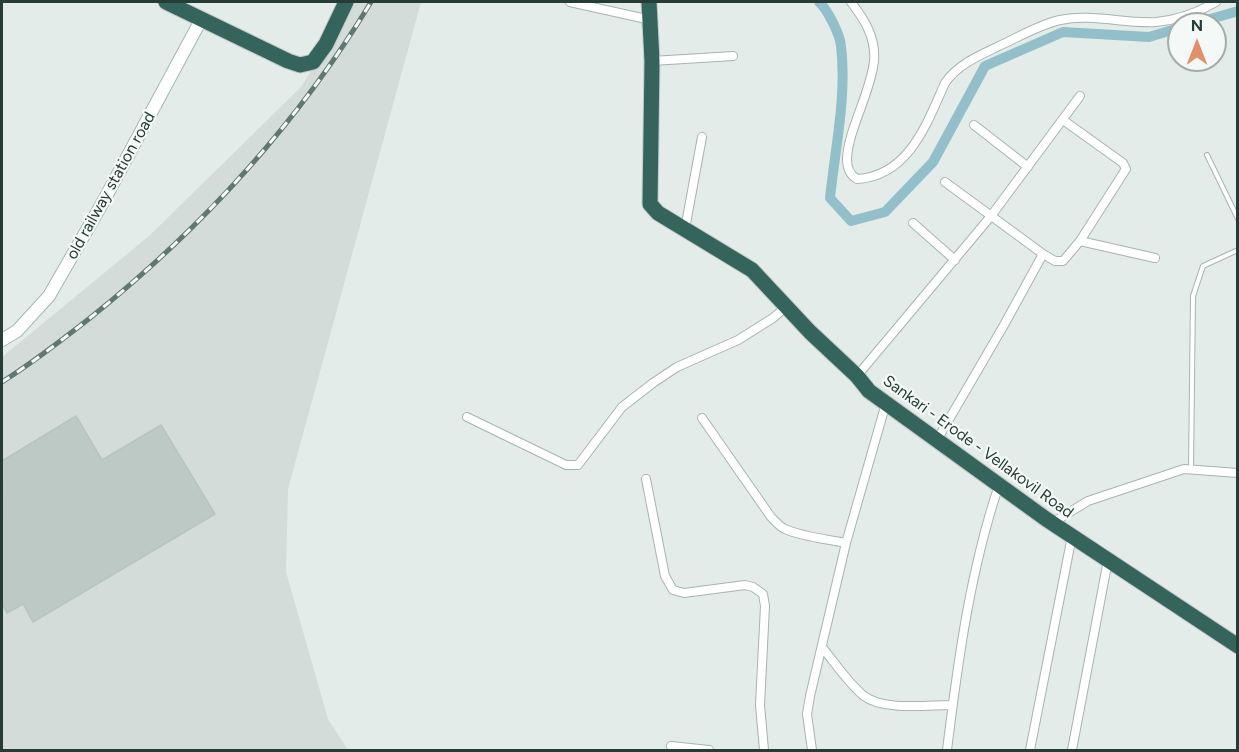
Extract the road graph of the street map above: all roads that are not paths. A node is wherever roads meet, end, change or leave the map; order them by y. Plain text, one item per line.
1 (166, 2) edge
2 (346, 2) edge
3 (570, 2) edge
4 (649, 2) edge
5 (851, 2) edge
6 (1216, 2) edge
7 (202, 18) junction
8 (651, 20) junction
9 (733, 56) dead end
10 (652, 61) junction
11 (1080, 96) dead end
12 (1063, 120) junction
13 (974, 125) dead end
14 (702, 137) dead end
15 (1207, 155) dead end
16 (1028, 167) junction
17 (945, 182) dead end
18 (991, 216) junction
19 (1238, 219) edge
20 (913, 223) dead end
21 (685, 229) junction
22 (1080, 241) junction
23 (1238, 250) edge
24 (1043, 254) junction
25 (1155, 258) dead end
26 (955, 260) junction
27 (787, 306) junction
28 (2, 340) edge
29 (857, 376) junction
30 (886, 403) junction
31 (467, 417) dead end
32 (702, 418) dead end
33 (937, 440) junction
34 (1191, 470) junction
35 (1238, 473) edge
36 (646, 479) dead end
37 (999, 485) junction
38 (1052, 523) junction
39 (1072, 536) junction
40 (846, 543) junction
41 (1108, 560) junction
42 (1238, 646) edge
43 (822, 647) junction
44 (951, 705) junction
45 (672, 746) dead end
46 (709, 750) edge
47 (764, 750) edge
48 (812, 750) edge
49 (947, 750) edge
50 (1030, 750) edge
51 (1072, 750) edge

1 - 7 highway
2 - 7 highway
3 - 8 street
4 - 8 highway, Sankari - Erode - Vellakovil Road
5 - 6 street
7 - 28 street, old railway station road
8 - 10 highway, Sankari - Erode - Vellakovil Road
9 - 10 street
10 - 21 highway, Sankari - Erode - Vellakovil Road
11 - 12 street
12 - 16 street
12 - 22 street
13 - 16 street
14 - 21 street
15 - 19 lane
16 - 18 street
17 - 18 street
18 - 24 street
18 - 26 street
20 - 26 street
21 - 27 highway, Sankari - Erode - Vellakovil Road
22 - 24 street
22 - 25 street
23 - 34 lane
24 - 33 street
26 - 29 street
27 - 29 highway, Sankari - Erode - Vellakovil Road
27 - 31 street
29 - 30 highway, Sankari - Erode - Vellakovil Road
30 - 33 highway, Sankari - Erode - Vellakovil Road
30 - 40 street
32 - 40 street
33 - 37 highway, Sankari - Erode - Vellakovil Road
34 - 35 street
34 - 38 street
36 - 47 street
37 - 38 highway, Sankari - Erode - Vellakovil Road
37 - 44 street
38 - 39 highway, Sankari - Erode - Vellakovil Road
39 - 41 highway, Sankari - Erode - Vellakovil Road
39 - 50 street
40 - 43 street
41 - 42 highway, Sankari - Erode - Vellakovil Road
41 - 51 street
43 - 44 street
43 - 48 street
44 - 49 street
45 - 46 street

